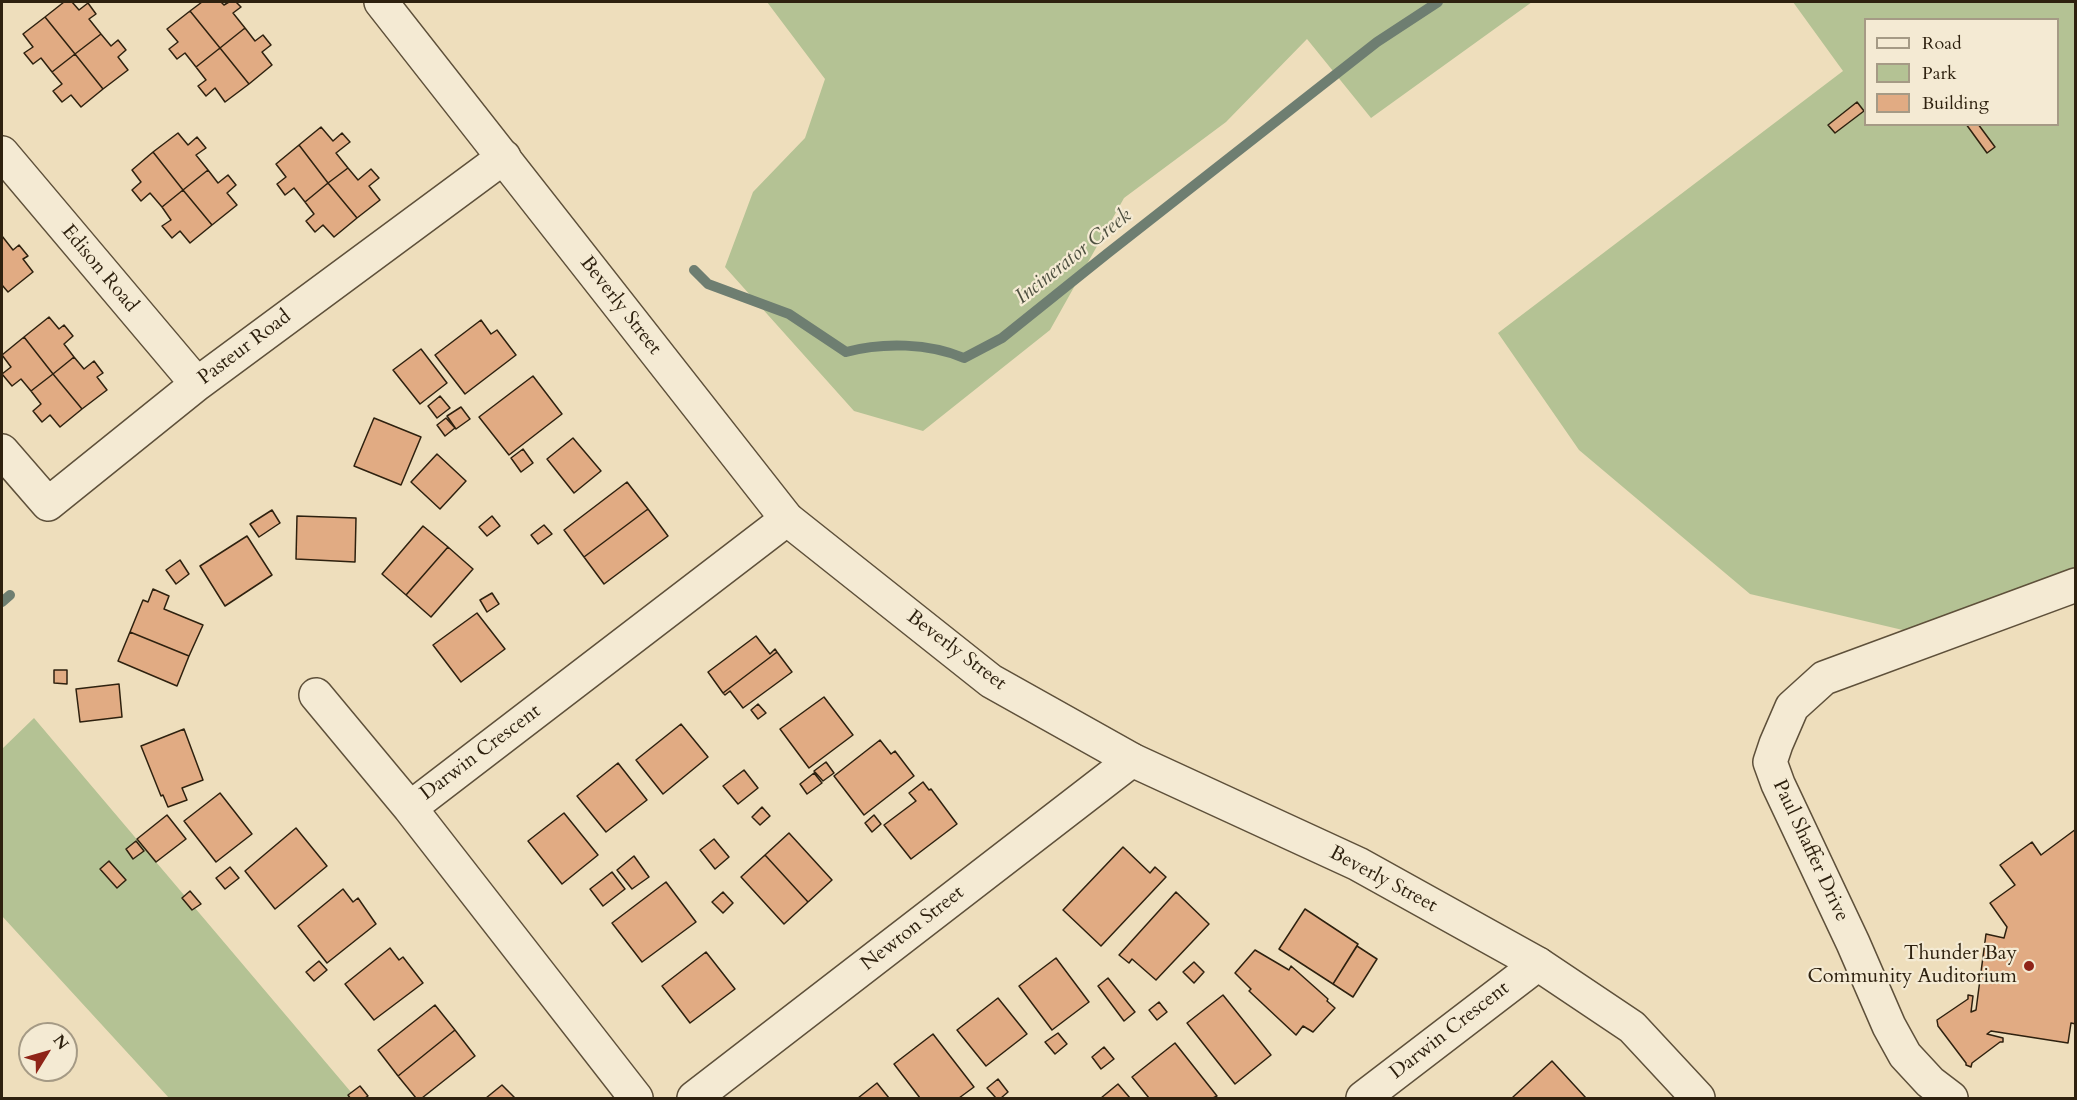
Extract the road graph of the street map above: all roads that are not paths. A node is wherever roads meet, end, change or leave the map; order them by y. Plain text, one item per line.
1 (381, 2) edge
2 (2, 153) edge
3 (504, 157) junction
4 (196, 384) junction
5 (2, 451) edge
6 (787, 519) junction
7 (2076, 585) edge
8 (316, 695) dead end
9 (1132, 760) junction
10 (410, 808) junction
11 (1538, 964) junction
12 (636, 1098) edge
13 (694, 1098) edge
14 (1363, 1098) edge
15 (1698, 1098) edge
16 (1951, 1098) edge

1 - 3 street, Beverly Street
2 - 4 street, Edison Road
3 - 4 street, Pasteur Road
3 - 6 street, Beverly Street
4 - 5 street, Pasteur Road
6 - 9 street, Beverly Street
6 - 10 street, Darwin Crescent
7 - 16 street, Paul Shaffer Drive
8 - 10 street
9 - 11 street, Beverly Street
9 - 13 street, Newton Street
10 - 12 street, Darwin Crescent
11 - 14 street, Darwin Crescent
11 - 15 street, Beverly Street

